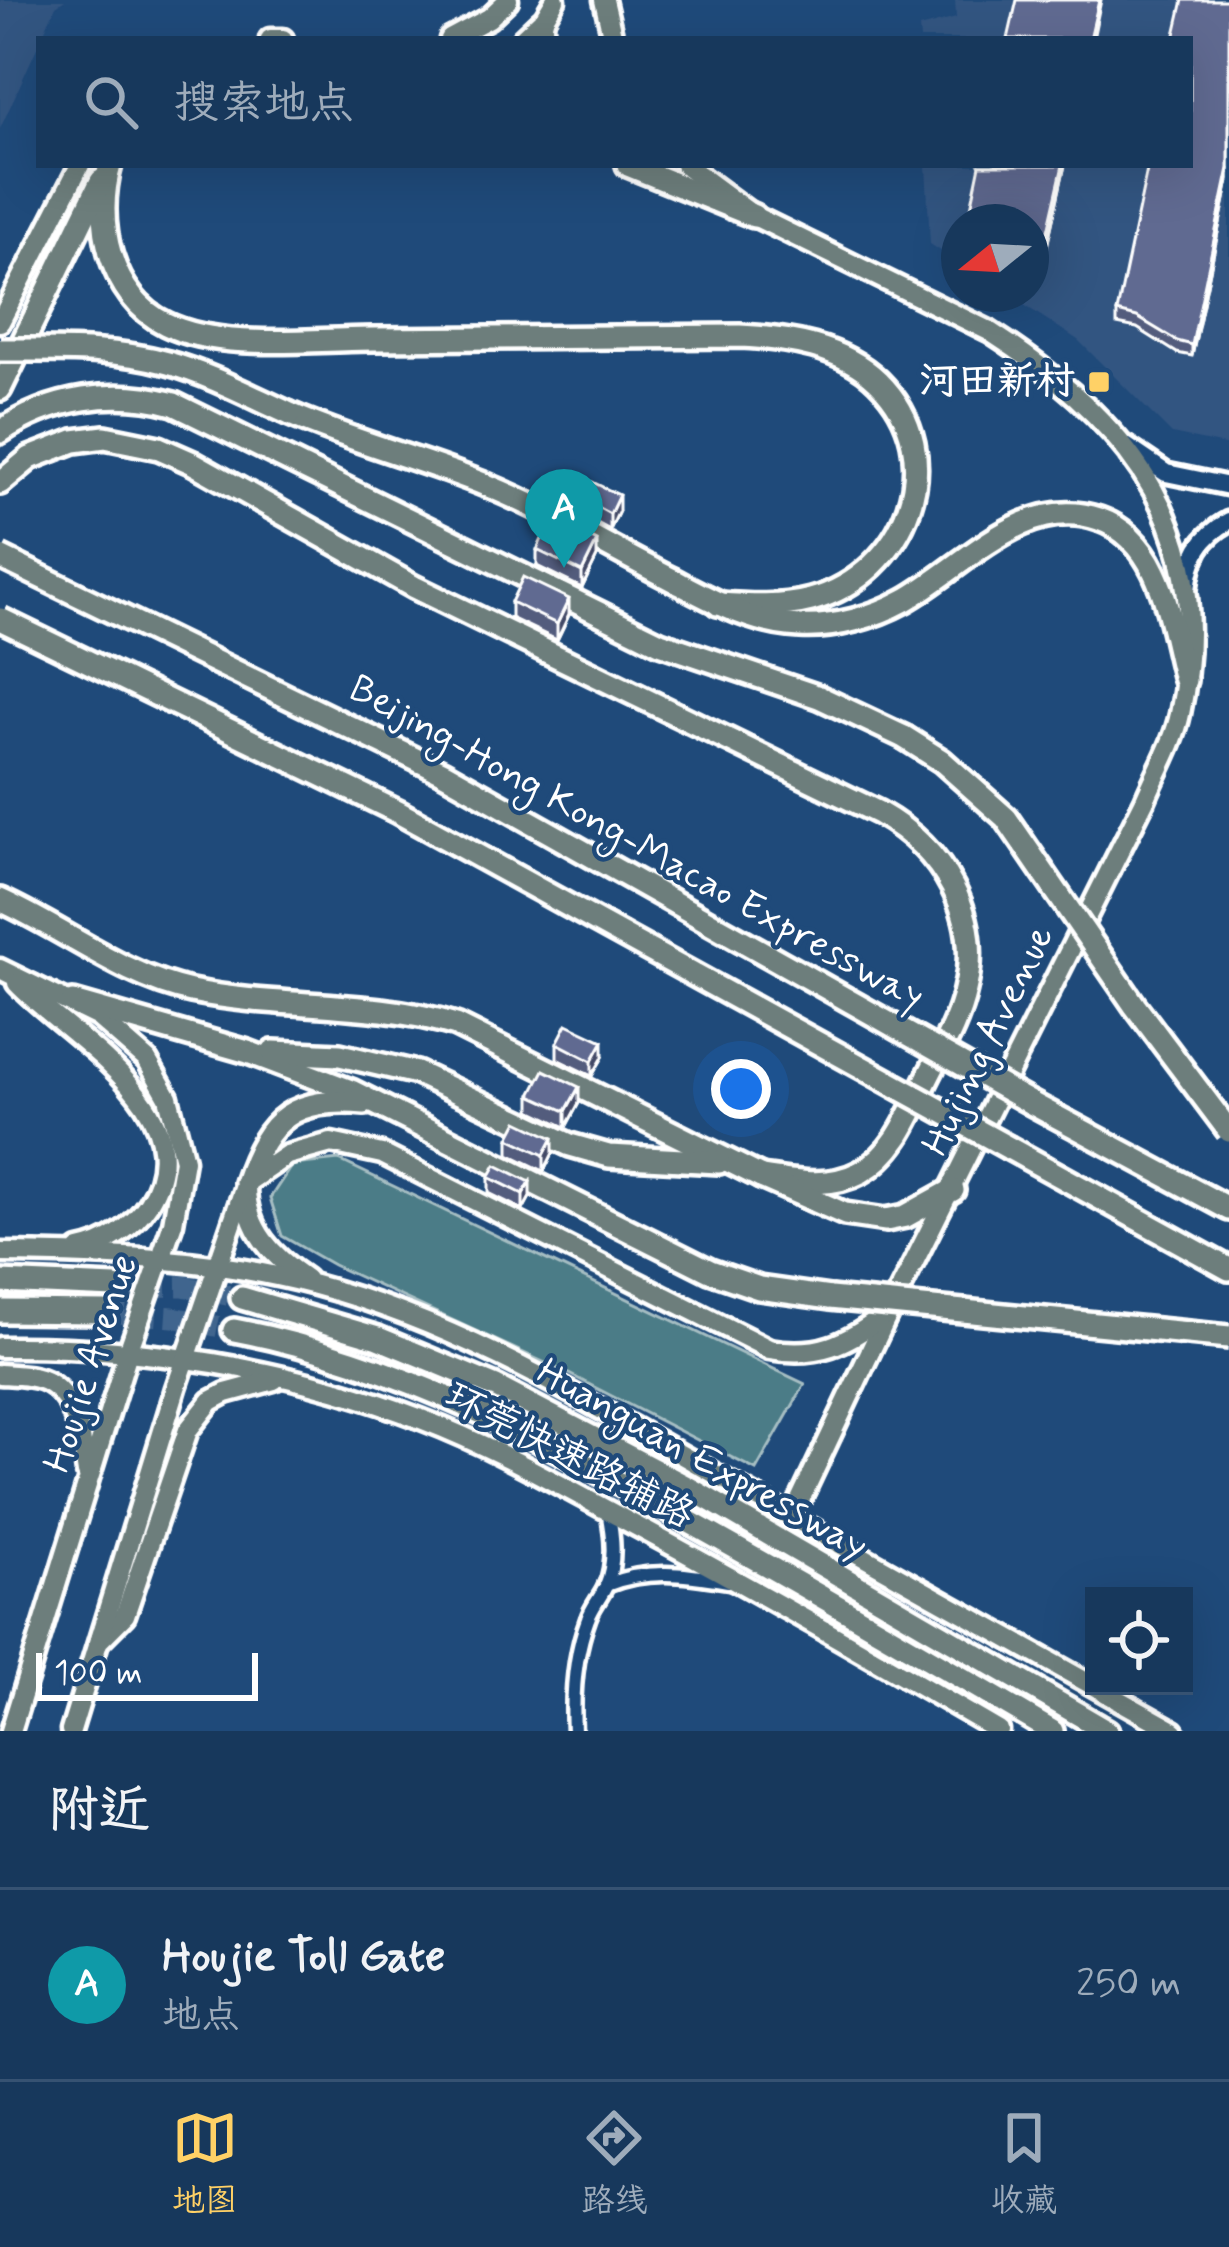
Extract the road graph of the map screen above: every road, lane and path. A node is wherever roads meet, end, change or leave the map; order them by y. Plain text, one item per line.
1 (508, 0) edge
2 (555, 0) edge
3 (543, 31) edge
4 (456, 36) edge
5 (78, 168) edge
6 (109, 168) edge
7 (110, 168) edge
8 (636, 168) edge
9 (689, 168) edge
10 (754, 215) junction
11 (0, 322) edge
12 (0, 350) edge
13 (0, 389) edge
14 (0, 432) edge
15 (1119, 440) junction
16 (0, 483) edge
17 (1229, 486) edge
18 (1229, 521) edge
19 (0, 557) edge
20 (1187, 590) junction
21 (718, 604) junction
22 (0, 619) edge
23 (1185, 680) junction
24 (0, 900) edge
25 (4, 971) edge
26 (74, 1002) junction
27 (248, 1052) junction
28 (378, 1104) junction
29 (1229, 1131) edge
30 (752, 1172) junction
31 (246, 1183) junction
32 (953, 1190) junction
33 (1229, 1209) edge
34 (0, 1253) edge
35 (51, 1254) junction
36 (160, 1262) junction
37 (215, 1267) junction
38 (1229, 1269) edge
39 (0, 1282) edge
40 (315, 1285) junction
41 (115, 1287) tunnel mouth
42 (242, 1298) tunnel mouth
43 (0, 1311) edge
44 (105, 1312) tunnel mouth
45 (889, 1312) junction
46 (234, 1330) tunnel mouth
47 (1229, 1337) edge
48 (0, 1347) edge
49 (128, 1352) junction
50 (185, 1360) junction
51 (0, 1374) edge
52 (280, 1378) junction
53 (88, 1479) junction
54 (608, 1511) junction
55 (792, 1517) junction
56 (744, 1584) junction
57 (606, 1586) junction
58 (98, 1642) junction
59 (11, 1731) edge
60 (71, 1731) edge
61 (574, 1731) edge
62 (999, 1731) edge
63 (1052, 1731) edge
64 (1107, 1731) edge
65 (1174, 1731) edge

1 - 4 main road
2 - 3 main road
5 - 11 main road
6 - 13 highway
7 - 21 highway
8 - 10 highway
9 - 10 main road, Hujing Avenue
10 - 15 main road, Hujing Avenue
12 - 21 highway, bridge
14 - 29 highway, bridge
15 - 17 street
15 - 20 main road, Hujing Avenue
16 - 30 highway
18 - 20 street
19 - 33 highway, Beijing-Hong Kong-Macao Expressway, bridge
20 - 23 main road, Hujing Avenue
21 - 23 highway
22 - 38 highway, bridge
23 - 32 main road, Hujing Avenue
24 - 30 highway
25 - 26 main road
25 - 35 main road
26 - 27 highway
26 - 36 main road, Houjie Avenue
27 - 28 highway
27 - 30 highway
28 - 31 highway
28 - 47 highway, bridge
30 - 32 highway
31 - 37 main road
31 - 40 main road
31 - 45 main road, Hujing Avenue
32 - 45 main road, Hujing Avenue
34 - 35 main road, 环莞快速路辅路
35 - 36 main road, 环莞快速路辅路
36 - 37 main road, 环莞快速路辅路
36 - 49 main road, Houjie Avenue
37 - 40 main road, 环莞快速路辅路
37 - 50 main road
39 - 41 highway
40 - 55 main road, 环莞快速路辅路
42 - 64 highway, Huanguan Expressway
43 - 44 highway
45 - 55 main road
46 - 63 highway, Huanguan Expressway
48 - 49 main road, 环莞快速路辅路
49 - 50 main road, 环莞快速路辅路
49 - 53 main road, Houjie Avenue
50 - 52 main road, 环莞快速路辅路
50 - 58 main road
51 - 53 main road
52 - 54 main road, 环莞快速路辅路
52 - 58 main road
53 - 59 main road, Houjie Avenue
54 - 56 main road, 环莞快速路辅路
54 - 57 street
55 - 65 main road, 环莞快速路辅路
56 - 57 street
56 - 62 main road, 环莞快速路辅路
57 - 61 street
58 - 60 main road

